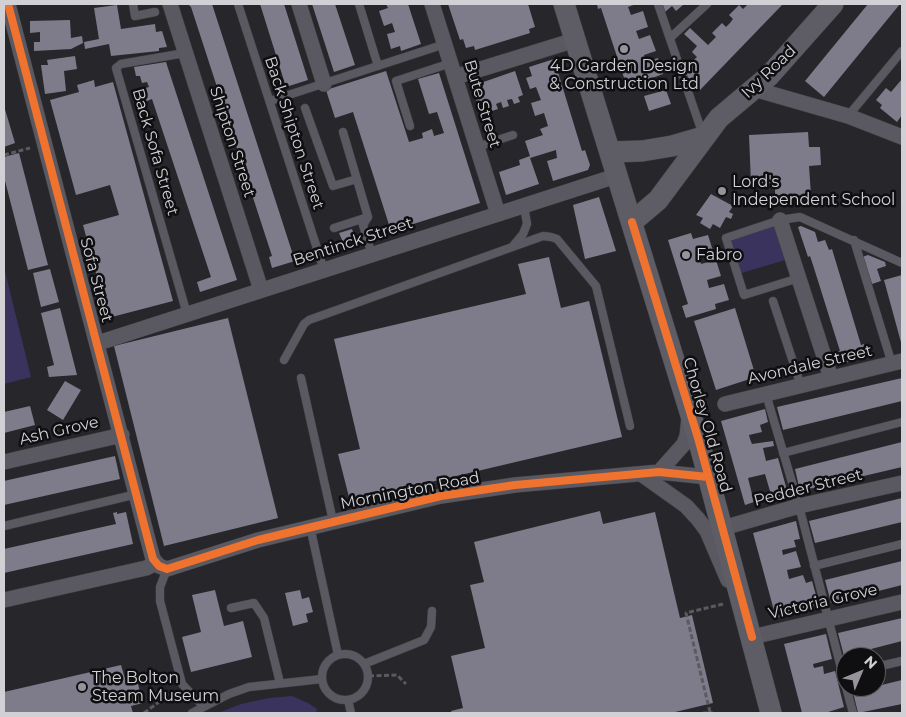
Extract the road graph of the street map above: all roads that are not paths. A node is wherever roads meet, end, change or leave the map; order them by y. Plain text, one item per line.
1 (8, 4) edge
2 (133, 4) edge
3 (170, 4) edge
4 (238, 4) edge
5 (299, 4) edge
6 (359, 4) edge
7 (432, 4) edge
8 (564, 4) edge
9 (658, 4) edge
10 (707, 4) edge
11 (833, 4) edge
12 (155, 12) dead end
13 (670, 38) junction
14 (575, 40) junction
15 (445, 44) junction
16 (902, 51) edge
17 (185, 53) junction
18 (378, 66) junction
19 (453, 70) junction
20 (324, 84) junction
21 (754, 89) junction
22 (270, 102) junction
23 (305, 108) dead end
24 (848, 116) junction
25 (410, 126) dead end
26 (343, 132) dead end
27 (513, 135) dead end
28 (703, 137) junction
29 (902, 137) edge
30 (477, 147) junction
31 (611, 152) junction
32 (618, 175) junction
33 (357, 179) junction
34 (524, 206) junction
35 (498, 214) junction
36 (368, 217) junction
37 (780, 220) junction
38 (632, 222) junction
39 (334, 228) dead end
40 (854, 240) junction
41 (511, 247) junction
42 (372, 255) junction
43 (902, 263) edge
44 (324, 270) junction
45 (799, 278) junction
46 (261, 290) junction
47 (773, 301) dead end
48 (187, 314) junction
49 (98, 343) junction
50 (284, 360) dead end
51 (897, 363) edge
52 (301, 378) dead end
53 (830, 378) junction
54 (801, 386) junction
55 (766, 394) junction
56 (725, 404) dead end
57 (690, 410) junction
58 (902, 422) edge
59 (630, 426) dead end
60 (122, 435) junction
61 (783, 453) junction
62 (4, 462) edge
63 (659, 472) junction
64 (641, 474) junction
65 (708, 477) junction
66 (902, 483) edge
67 (137, 494) junction
68 (798, 506) junction
69 (333, 520) junction
70 (4, 526) edge
71 (310, 526) junction
72 (722, 528) junction
73 (902, 544) edge
74 (161, 566) junction
75 (814, 566) junction
76 (4, 600) edge
77 (902, 602) edge
78 (231, 608) dead end
79 (432, 611) dead end
80 (829, 619) junction
81 (752, 637) junction
82 (837, 647) edge
83 (338, 655) junction
84 (902, 661) edge
85 (364, 664) junction
86 (886, 665) edge
87 (322, 679) junction
88 (280, 683) junction
89 (848, 697) edge
90 (348, 700) junction
91 (203, 706) junction
92 (192, 713) edge
93 (351, 713) edge
94 (771, 713) edge
95 (852, 713) edge

1 - 49 street, Sofa Street
2 - 12 lane
3 - 17 street, Shipton Street
4 - 22 lane, Back Shipton Street
5 - 20 street
6 - 18 lane
7 - 15 street, Bute Street
8 - 14 main road, Chorley Old Road
9 - 13 lane
10 - 13 lane
11 - 21 main road, Ivy Road
13 - 28 lane
14 - 19 street
14 - 31 main road, Chorley Old Road
15 - 18 lane
15 - 19 street, Bute Street
16 - 24 lane
17 - 46 street, Shipton Street
17 - 48 lane, Back Sofa Street
18 - 20 lane
19 - 25 lane
19 - 30 street, Bute Street
20 - 22 lane
21 - 24 street
21 - 28 main road, Ivy Road
22 - 44 lane, Back Shipton Street
23 - 33 lane
24 - 29 street
26 - 33 lane
27 - 30 lane
28 - 31 main road
28 - 38 main road, Ivy Road
30 - 35 street, Bute Street
31 - 32 main road, Chorley Old Road
32 - 34 street, Bentinck Street
32 - 38 main road, Chorley Old Road
33 - 36 lane
34 - 35 street, Bentinck Street
34 - 41 lane
35 - 42 street, Bentinck Street
36 - 39 lane
36 - 42 lane
37 - 40 lane
37 - 45 street
37 - 45 lane
38 - 57 main road, Chorley Old Road
40 - 43 lane
40 - 51 lane
41 - 50 lane
41 - 59 lane
42 - 44 street, Bentinck Street
44 - 46 street, Bentinck Street
45 - 53 street
46 - 48 street, Bentinck Street
47 - 54 lane
48 - 49 street, Bentinck Street
49 - 60 street, Sofa Street
51 - 53 street, Avondale Street
52 - 69 lane
53 - 54 street, Avondale Street
54 - 55 street, Avondale Street
55 - 56 street, Avondale Street
55 - 61 lane
57 - 63 street
57 - 65 main road, Chorley Old Road
58 - 61 lane
60 - 62 street, Ash Grove
60 - 67 street, Sofa Street
61 - 68 lane
63 - 64 street, Mornington Road
63 - 65 street, Mornington Road
64 - 69 street, Mornington Road
64 - 81 street
65 - 72 main road, Chorley Old Road
66 - 68 street, Pedder Street
67 - 70 lane
67 - 74 street, Sofa Street
68 - 72 street, Pedder Street
68 - 75 lane
69 - 71 street, Mornington Road
71 - 74 street, Mornington Road
71 - 83 lane
72 - 81 main road, Chorley Old Road
73 - 75 lane
74 - 76 street, Mornington Road
74 - 91 lane
75 - 80 lane
77 - 80 street, Victoria Grove
78 - 88 lane
79 - 85 lane
80 - 81 street, Victoria Grove
80 - 82 lane
81 - 94 main road, Chorley Old Road
83 - 85 lane
83 - 87 lane
84 - 86 lane
85 - 90 lane
87 - 88 lane
87 - 90 lane
88 - 91 lane
89 - 95 lane
90 - 93 lane
91 - 92 lane

